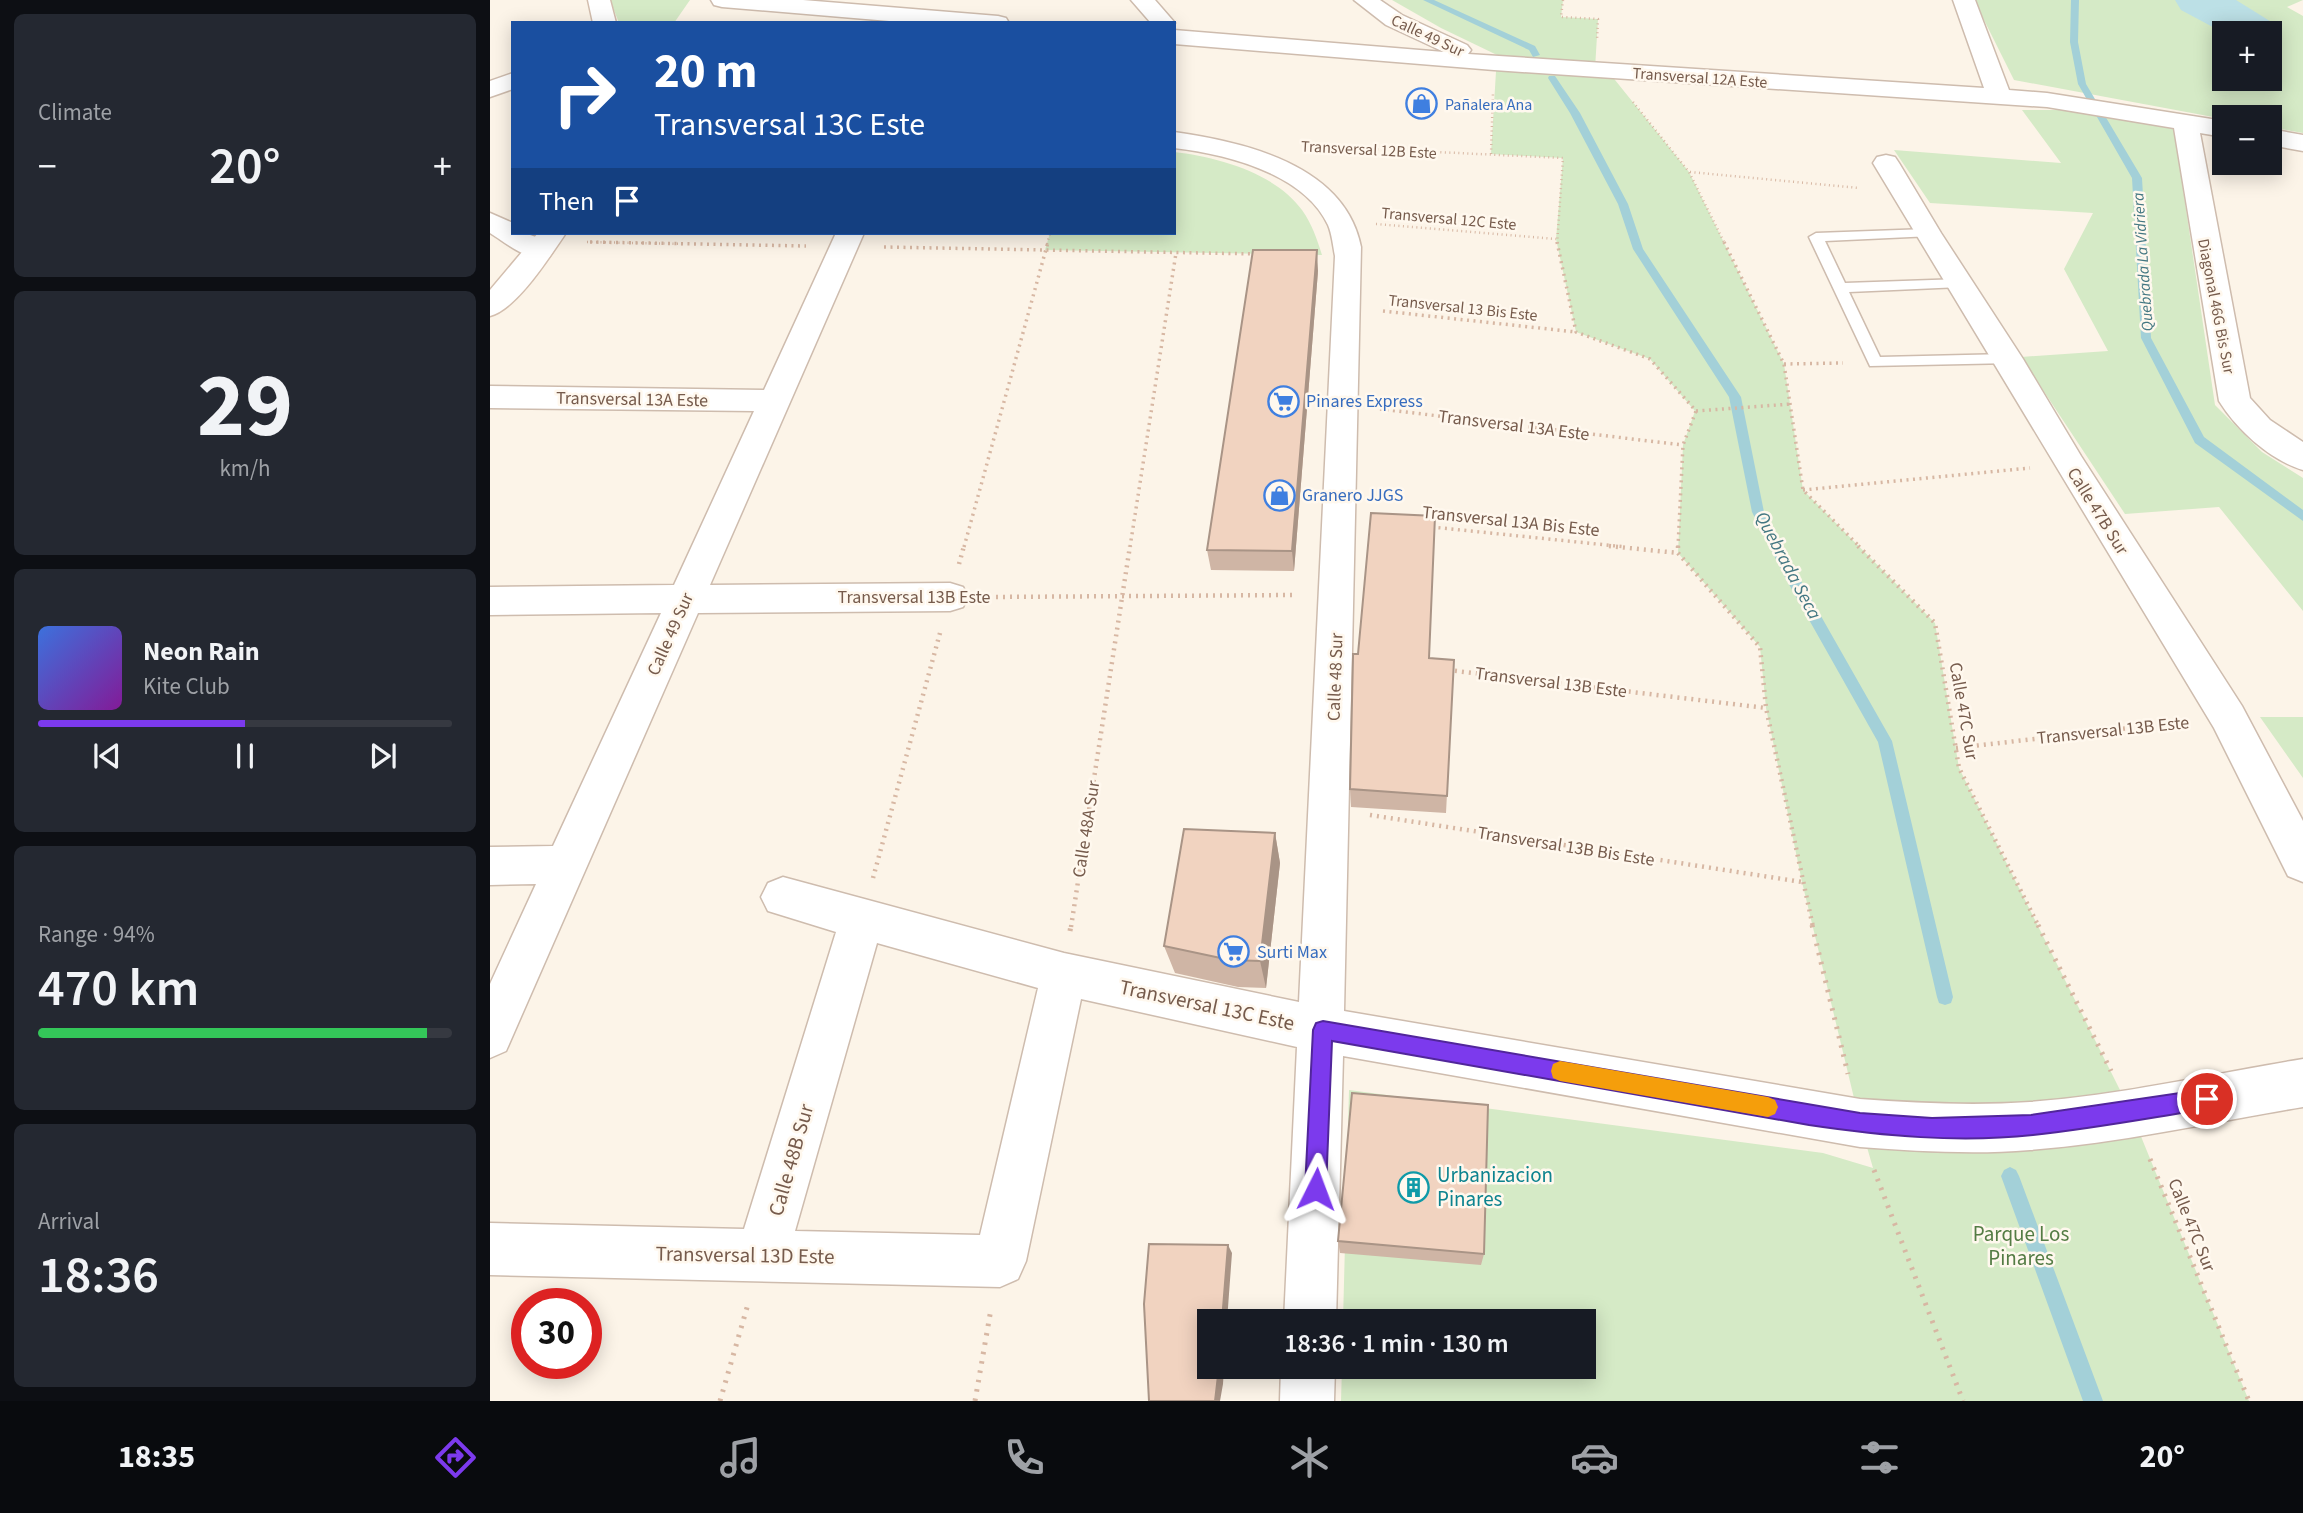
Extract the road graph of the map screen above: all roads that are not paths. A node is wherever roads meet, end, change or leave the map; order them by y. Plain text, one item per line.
1 (599, 0) edge
2 (1142, 0) edge
3 (1365, 0) edge
4 (1964, 0) edge
5 (714, 4) edge
6 (925, 9) edge
7 (604, 21) edge
8 (988, 21) edge
9 (1161, 21) edge
10 (1176, 33) edge
11 (1494, 63) junction
12 (511, 81) edge
13 (490, 90) edge
14 (1999, 96) junction
15 (2186, 122) junction
16 (2212, 127) edge
17 (1176, 140) edge
18 (2282, 140) edge
19 (2302, 144) edge
20 (1894, 177) road end
21 (490, 221) edge
22 (511, 228) edge
23 (1927, 233) junction
24 (529, 235) edge
25 (847, 239) edge
26 (546, 241) edge
27 (1961, 284) junction
28 (1840, 288) junction
29 (490, 307) edge
30 (2008, 359) junction
31 (490, 397) edge
32 (774, 401) junction
33 (2303, 458) edge
34 (950, 597) road end
35 (685, 599) junction
36 (490, 601) edge
37 (2303, 863) edge
38 (566, 865) junction
39 (490, 866) edge
40 (783, 897) dead end
41 (862, 919) junction
42 (1064, 974) junction
43 (1323, 1030) junction
44 (490, 1035) edge
45 (2303, 1083) edge
46 (490, 1249) edge
47 (762, 1255) junction
48 (1311, 1309) edge
49 (1308, 1379) edge
50 (1307, 1401) edge

1 - 7 street
2 - 9 street
3 - 11 street, Calle 49 Sur
4 - 14 street
5 - 6 street
6 - 8 street
10 - 11 street, Transversal 12A Este
11 - 14 street, Transversal 12A Este
12 - 13 street
14 - 15 street, Transversal 12A Este
15 - 16 street, Transversal 12A Este
15 - 33 street, Diagonal 46G Bis Sur
17 - 43 street, Calle 48 Sur
18 - 19 street
20 - 23 street, Calle 47B Sur
21 - 22 street
23 - 27 street, Calle 47B Sur
23 - 28 lane
24 - 26 street
25 - 32 street, Calle 49 Sur
26 - 29 street
27 - 28 lane
27 - 30 street, Calle 47B Sur
28 - 30 lane
30 - 37 street, Calle 47B Sur
31 - 32 street, Transversal 13A Este
32 - 35 street, Calle 49 Sur
34 - 35 street, Transversal 13B Este
35 - 36 street, Transversal 13B Este
35 - 38 street, Calle 49 Sur
38 - 39 street
38 - 44 street, Calle 49 Sur
40 - 41 street, Transversal 13C Este
41 - 42 street, Transversal 13C Este
41 - 47 street, Calle 48B Sur
42 - 43 street, Transversal 13C Este
42 - 47 street, Transversal 13D Este
43 - 45 street, Transversal 13C Este
43 - 48 street, Calle 48 Sur
46 - 47 street, Transversal 13D Este
49 - 50 street

